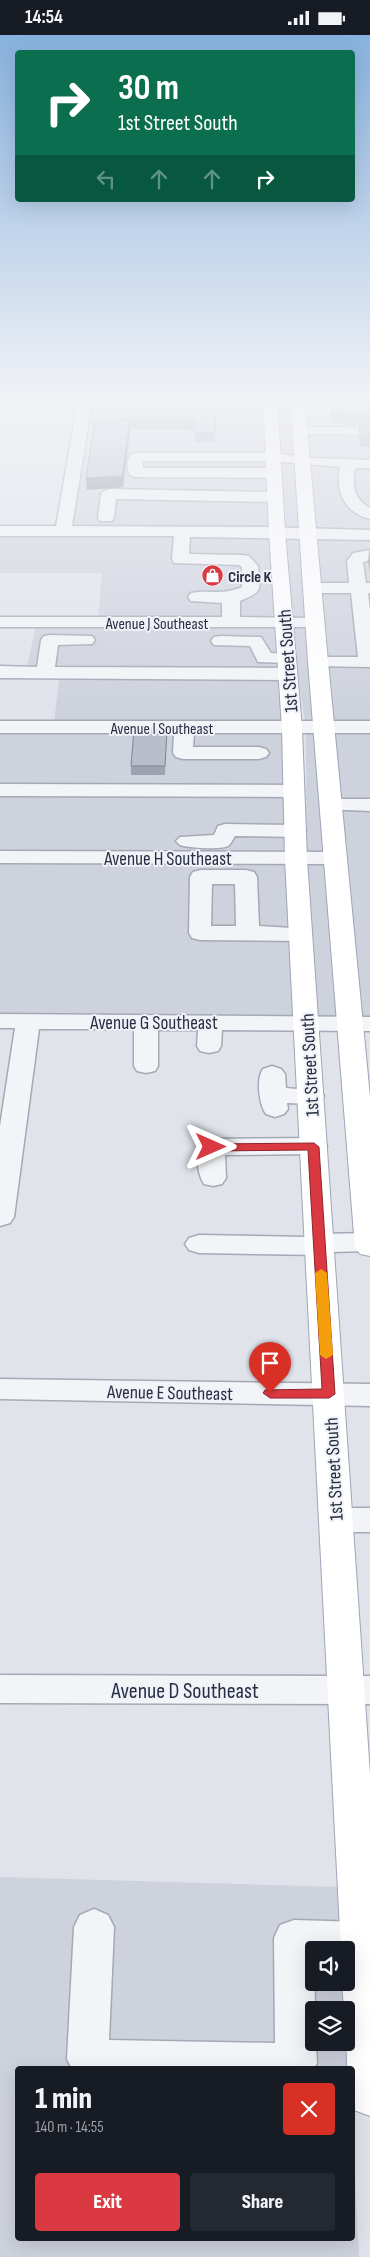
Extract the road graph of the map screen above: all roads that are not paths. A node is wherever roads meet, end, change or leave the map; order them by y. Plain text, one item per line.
1 (69, 499) edge
2 (108, 499) edge
3 (119, 499) edge
4 (270, 499) edge
5 (275, 499) edge
6 (306, 499) edge
7 (349, 499) edge
8 (242, 509) junction
9 (370, 514) edge
10 (0, 516) edge
11 (65, 524) junction
12 (102, 525) junction
13 (0, 531) edge
14 (277, 532) junction
15 (308, 535) junction
16 (370, 535) edge
17 (216, 544) junction
18 (370, 555) edge
19 (281, 578) junction
20 (312, 588) junction
21 (251, 590) junction
22 (365, 595) edge
23 (197, 597) dead end
24 (230, 598) junction
25 (0, 622) edge
26 (231, 623) junction
27 (284, 623) junction
28 (315, 623) junction
29 (99, 640) dead end
30 (206, 641) dead end
31 (318, 662) junction
32 (369, 662) edge
33 (288, 666) junction
34 (0, 672) edge
35 (45, 672) junction
36 (0, 727) edge
37 (324, 727) junction
38 (370, 727) edge
39 (184, 728) junction
40 (292, 728) junction
41 (259, 753) dead end
42 (0, 790) edge
43 (294, 791) junction
44 (330, 805) junction
45 (370, 805) edge
46 (295, 831) junction
47 (0, 857) edge
48 (181, 858) junction
49 (335, 858) junction
50 (296, 859) junction
51 (215, 868) junction
52 (248, 934) junction
53 (301, 934) junction
54 (0, 1021) edge
55 (28, 1021) junction
56 (146, 1022) junction
57 (210, 1023) junction
58 (307, 1024) junction
59 (361, 1024) edge
60 (209, 1047) dead end
61 (146, 1066) dead end
62 (274, 1093) dead end
63 (311, 1096) junction
64 (365, 1132) edge
65 (314, 1147) junction
66 (213, 1178) dead end
67 (0, 1217) edge
68 (370, 1241) edge
69 (199, 1244) dead end
70 (320, 1244) junction
71 (370, 1247) edge
72 (0, 1389) edge
73 (329, 1394) junction
74 (370, 1395) edge
75 (336, 1520) junction
76 (370, 1520) edge
77 (0, 1689) edge
78 (358, 1690) edge
79 (363, 1924) edge
80 (94, 1927) dead end
81 (304, 2020) edge
82 (356, 2022) edge
83 (370, 2095) edge

1 - 11 street
2 - 12 street
3 - 17 street
4 - 8 street
5 - 14 main road, 1st Street South
6 - 15 main road, 1st Street South
7 - 9 street
8 - 17 street
8 - 17 street
10 - 11 street
11 - 12 street
11 - 13 street
12 - 17 street
14 - 15 street
14 - 17 street
14 - 19 main road, 1st Street South
15 - 16 street
15 - 20 main road, 1st Street South
17 - 19 street
17 - 21 street
18 - 22 street
19 - 21 street
19 - 27 main road, 1st Street South
20 - 22 street
20 - 28 main road, 1st Street South
21 - 24 street
22 - 32 street
23 - 24 street
24 - 26 street
25 - 26 street, Avenue J Southeast
26 - 27 street, Avenue J Southeast
27 - 28 street, Avenue J Southeast
27 - 33 main road, 1st Street South
28 - 31 main road, 1st Street South
29 - 35 street
30 - 33 street
31 - 32 street
31 - 37 main road, 1st Street South
33 - 35 street
33 - 40 main road, 1st Street South
34 - 35 street
36 - 39 street, Avenue I Southeast
37 - 38 street, Avenue I Southeast
37 - 40 street, Avenue I Southeast
37 - 44 main road, 1st Street South
39 - 40 street, Avenue I Southeast
39 - 41 street
40 - 43 main road, 1st Street South
42 - 43 street
43 - 46 main road, 1st Street South
44 - 45 street
44 - 49 main road, 1st Street South
46 - 48 street
46 - 50 main road, 1st Street South
47 - 48 street, Avenue H Southeast
48 - 51 street, Avenue H Southeast
49 - 50 street, Avenue H Southeast
49 - 59 main road, 1st Street South
50 - 51 street, Avenue H Southeast
50 - 53 main road, 1st Street South
51 - 52 street
51 - 52 street
52 - 53 street
53 - 58 main road, 1st Street South
54 - 55 street, Avenue G Southeast
55 - 56 street, Avenue G Southeast
55 - 67 street
56 - 57 street, Avenue G Southeast
56 - 61 street
57 - 58 street, Avenue G Southeast
57 - 60 street
58 - 59 street, Avenue G Southeast
58 - 63 main road, 1st Street South
59 - 64 main road, 1st Street South
62 - 63 street
63 - 65 main road, 1st Street South
64 - 68 main road, 1st Street South
65 - 66 street
65 - 70 main road, 1st Street South
68 - 70 street
68 - 71 main road, 1st Street South
69 - 70 street
70 - 73 main road, 1st Street South
72 - 73 street, Avenue E Southeast
73 - 74 street, Avenue E Southeast
73 - 75 main road, 1st Street South
75 - 76 street
75 - 78 main road, 1st Street South
77 - 78 street, Avenue D Southeast
78 - 79 main road, 1st Street South
79 - 81 street
79 - 82 main road, 1st Street South
80 - 81 street
82 - 83 main road, 1st Street South

